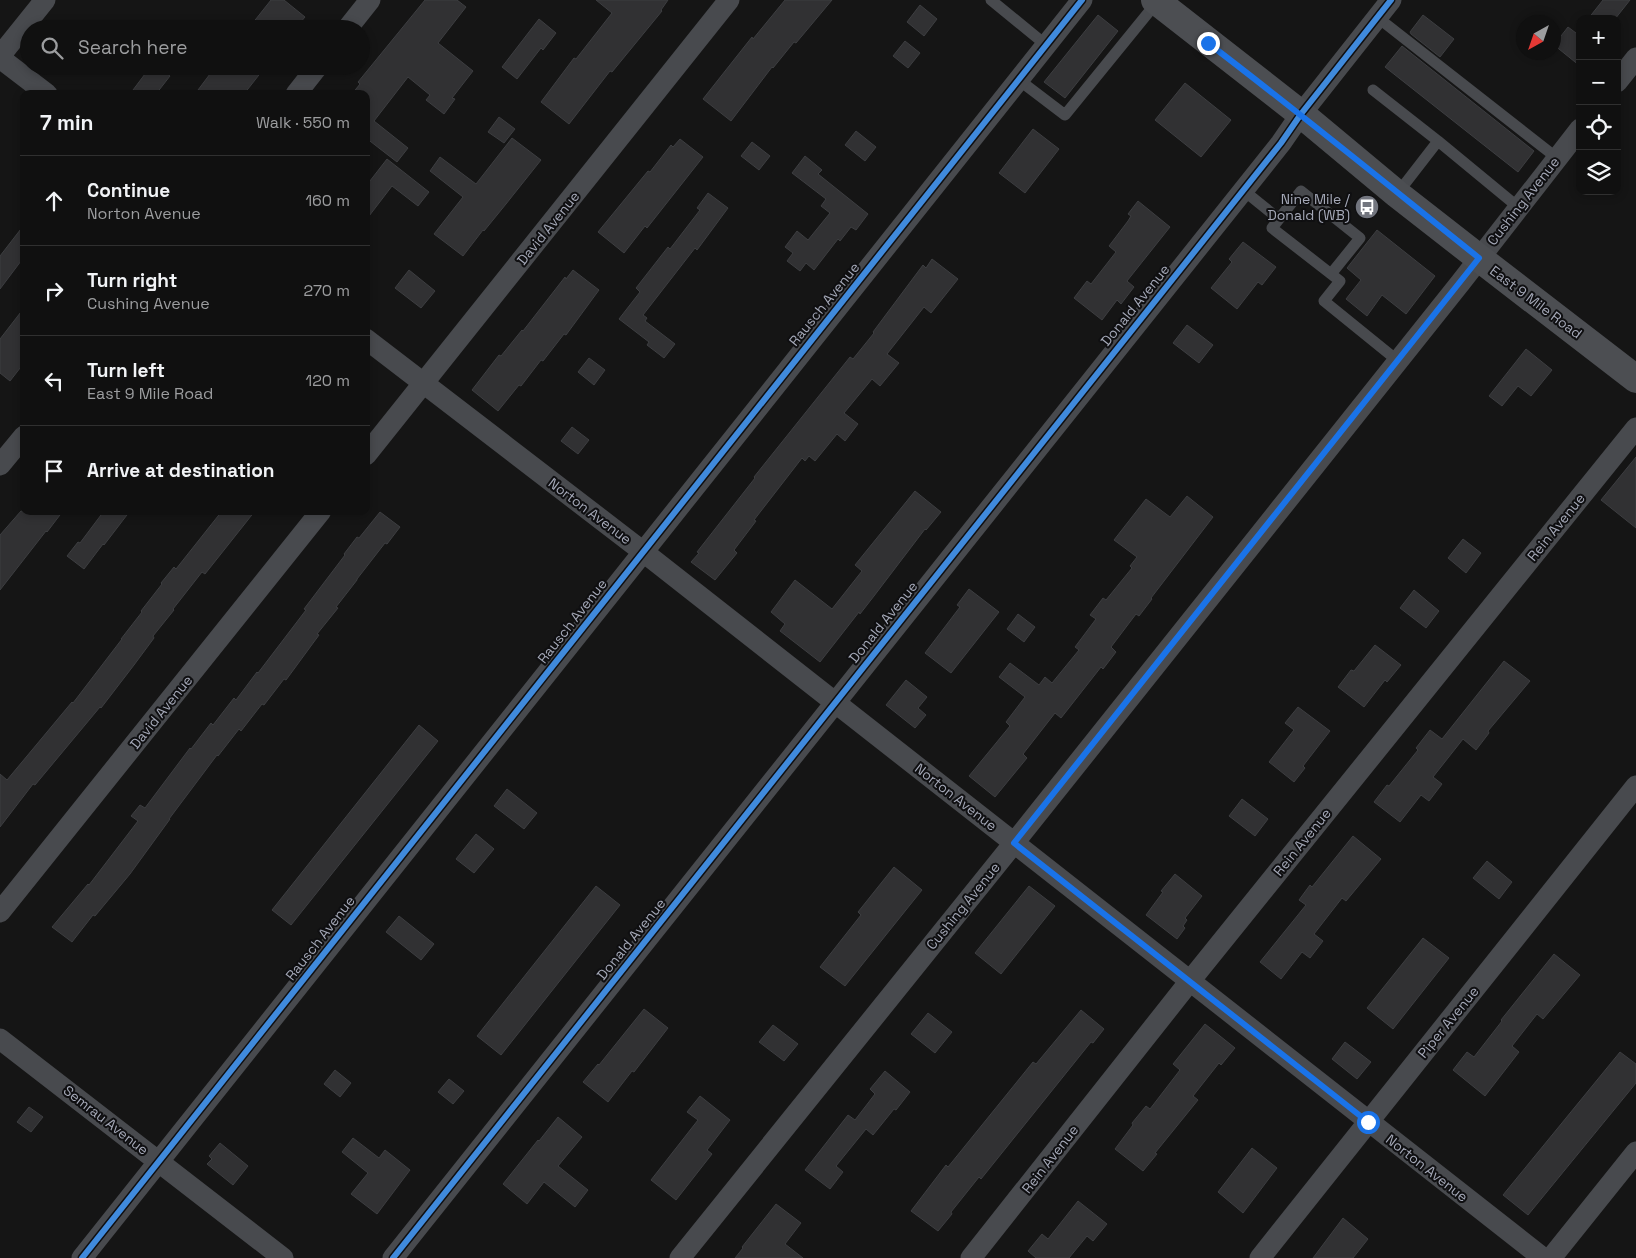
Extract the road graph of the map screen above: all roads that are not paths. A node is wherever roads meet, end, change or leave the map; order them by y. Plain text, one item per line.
1 (45, 0) edge
2 (370, 0) edge
3 (729, 0) edge
4 (991, 0) edge
5 (1082, 0) edge
6 (1391, 0) edge
7 (1156, 1) edge
8 (1377, 17) junction
9 (29, 20) edge
10 (354, 20) edge
11 (20, 32) edge
12 (1046, 45) junction
13 (0, 57) edge
14 (1636, 58) edge
15 (20, 73) edge
16 (23, 75) edge
17 (311, 75) edge
18 (1621, 77) edge
19 (1018, 80) junction
20 (42, 90) edge
21 (299, 90) edge
22 (1373, 90) dead end
23 (1301, 114) junction
24 (1576, 134) edge
25 (1438, 141) junction
26 (1557, 158) junction
27 (1243, 190) junction
28 (1397, 194) junction
29 (1518, 207) junction
30 (1279, 219) junction
31 (1479, 258) junction
32 (1331, 274) junction
33 (370, 342) edge
34 (1398, 361) junction
35 (1636, 379) edge
36 (424, 384) junction
37 (1636, 428) edge
38 (20, 441) edge
39 (370, 450) edge
40 (0, 465) edge
41 (319, 515) edge
42 (643, 552) junction
43 (835, 702) junction
44 (1636, 786) edge
45 (1014, 843) junction
46 (0, 912) edge
47 (1190, 981) junction
48 (0, 1039) edge
49 (1368, 1122) junction
50 (1636, 1152) edge
51 (159, 1161) junction
52 (82, 1258) edge
53 (283, 1258) edge
54 (393, 1258) edge
55 (680, 1258) edge
56 (971, 1258) edge
57 (1260, 1258) edge
58 (1543, 1258) edge
59 (1551, 1258) edge

1 - 9 street
2 - 10 street
3 - 36 street, David Avenue
4 - 12 lane
5 - 12 street, Rausch Avenue
6 - 8 street, Donald Avenue
7 - 19 lane
7 - 23 main road, East 9 Mile Road
8 - 23 street, Donald Avenue
8 - 26 lane
11 - 13 street
12 - 19 street, Rausch Avenue
13 - 15 street
14 - 18 street
16 - 20 street
17 - 21 street
19 - 42 street, Rausch Avenue
22 - 25 lane
23 - 27 street, Donald Avenue
23 - 28 main road, East 9 Mile Road
24 - 26 street, Cushing Avenue
25 - 28 lane
25 - 29 lane
26 - 29 street, Cushing Avenue
27 - 30 lane
27 - 43 street, Donald Avenue
28 - 31 main road, East 9 Mile Road
29 - 31 street, Cushing Avenue
30 - 32 lane
30 - 32 lane
31 - 34 street, Cushing Avenue
31 - 35 main road, East 9 Mile Road
32 - 34 lane
33 - 36 street, Norton Avenue
34 - 45 street, Cushing Avenue
36 - 39 street, David Avenue
36 - 42 street, Norton Avenue
37 - 47 street, Rein Avenue
38 - 40 street
41 - 46 street, David Avenue
42 - 43 street, Norton Avenue
42 - 51 street, Rausch Avenue
43 - 45 street, Norton Avenue
43 - 54 street, Donald Avenue
44 - 49 street, Piper Avenue
45 - 47 street, Norton Avenue
45 - 55 street, Cushing Avenue
47 - 49 street, Norton Avenue
47 - 56 street, Rein Avenue
48 - 51 street, Semrau Avenue
49 - 57 street, Piper Avenue
49 - 58 street, Norton Avenue
50 - 59 street
51 - 52 street, Rausch Avenue
51 - 53 street, Semrau Avenue

